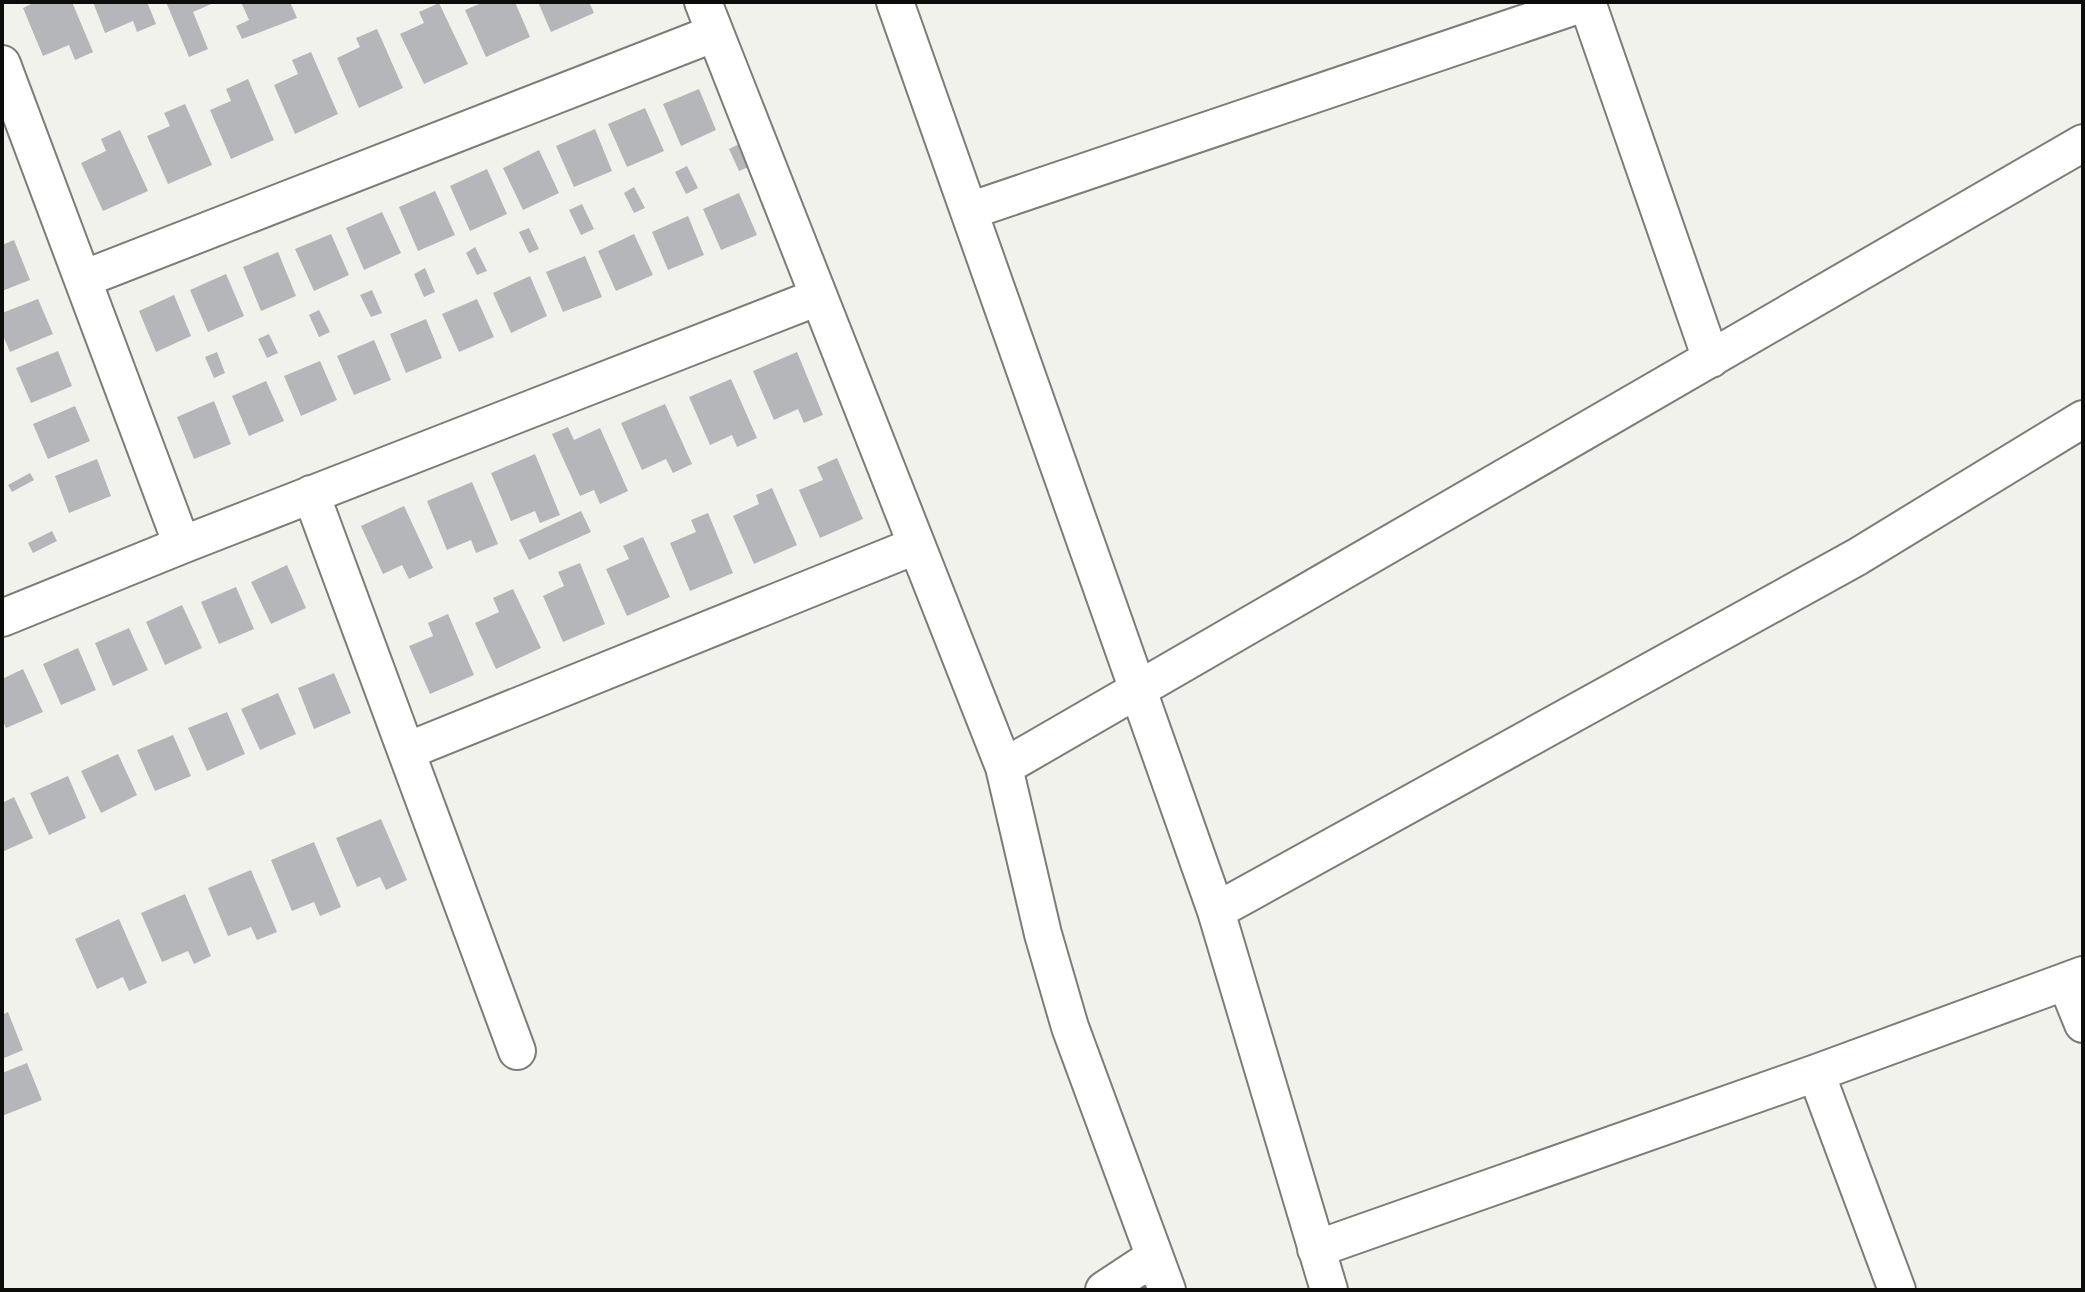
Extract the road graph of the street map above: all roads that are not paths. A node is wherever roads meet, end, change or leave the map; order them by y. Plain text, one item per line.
1 (895, 2) edge
2 (709, 17) edge
3 (2, 64) edge
4 (2083, 143) edge
5 (969, 211) junction
6 (83, 279) junction
7 (818, 297) junction
8 (1711, 359) junction
9 (2083, 419) edge
10 (311, 494) junction
11 (182, 545) junction
12 (915, 546) junction
13 (2, 618) edge
14 (1139, 690) junction
15 (407, 751) junction
16 (1004, 767) junction
17 (1216, 911) junction
18 (2075, 978) edge
19 (2083, 1024) edge
20 (517, 1051) dead end
21 (1816, 1073) junction
22 (1316, 1249) junction
23 (1154, 1257) junction
24 (1104, 1290) edge
25 (1167, 1290) edge
26 (1329, 1290) edge
27 (1897, 1290) edge

1 - 5 street
2 - 6 street
2 - 7 street
3 - 6 street
4 - 8 street
5 - 8 street
5 - 14 street
6 - 11 street
7 - 10 street
7 - 12 street
8 - 14 street
9 - 17 street
10 - 11 street
10 - 15 street
11 - 13 street
12 - 15 street
12 - 16 street
14 - 16 street
14 - 17 street
15 - 20 street
16 - 23 street
17 - 22 street
18 - 19 street
18 - 21 street
21 - 22 street
21 - 27 street
22 - 26 street
23 - 24 street
23 - 25 street

